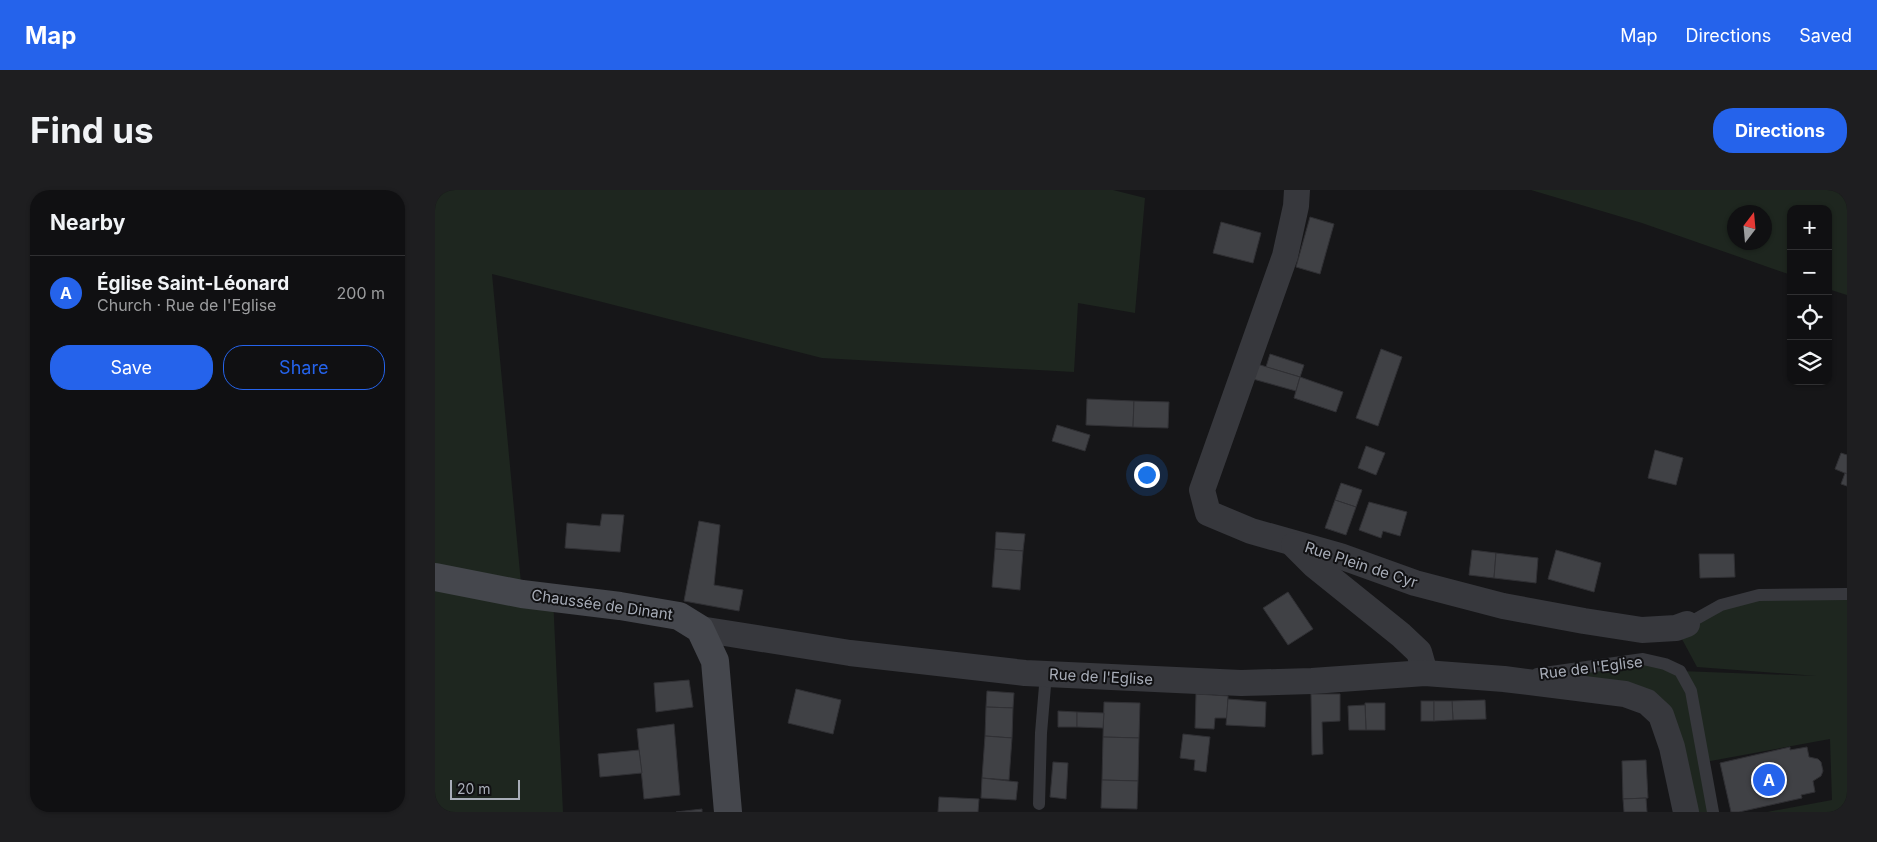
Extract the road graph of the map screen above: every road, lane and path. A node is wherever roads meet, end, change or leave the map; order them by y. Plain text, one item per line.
1 (1297, 190) edge
2 (1292, 543) junction
3 (435, 577) edge
4 (1847, 594) edge
5 (1687, 624) joint
6 (700, 629) junction
7 (1425, 673) junction
8 (1046, 674) junction
9 (1504, 679) junction
10 (1039, 804) dead end
11 (728, 812) edge
12 (1685, 812) edge
13 (1713, 812) edge

1 - 2 street, Rue Plein de Cyr
2 - 5 street, Rue Plein de Cyr
2 - 7 street
3 - 6 main road, Chaussée de Dinant
4 - 5 lane, Rue Plein de Cyr
6 - 8 street, Rue de l'Eglise
6 - 11 main road
7 - 8 street, Rue de l'Eglise
7 - 9 street, Rue de l'Eglise
8 - 10 lane
9 - 12 street, Rue de l'Eglise
9 - 13 lane, Rue de l'Eglise

